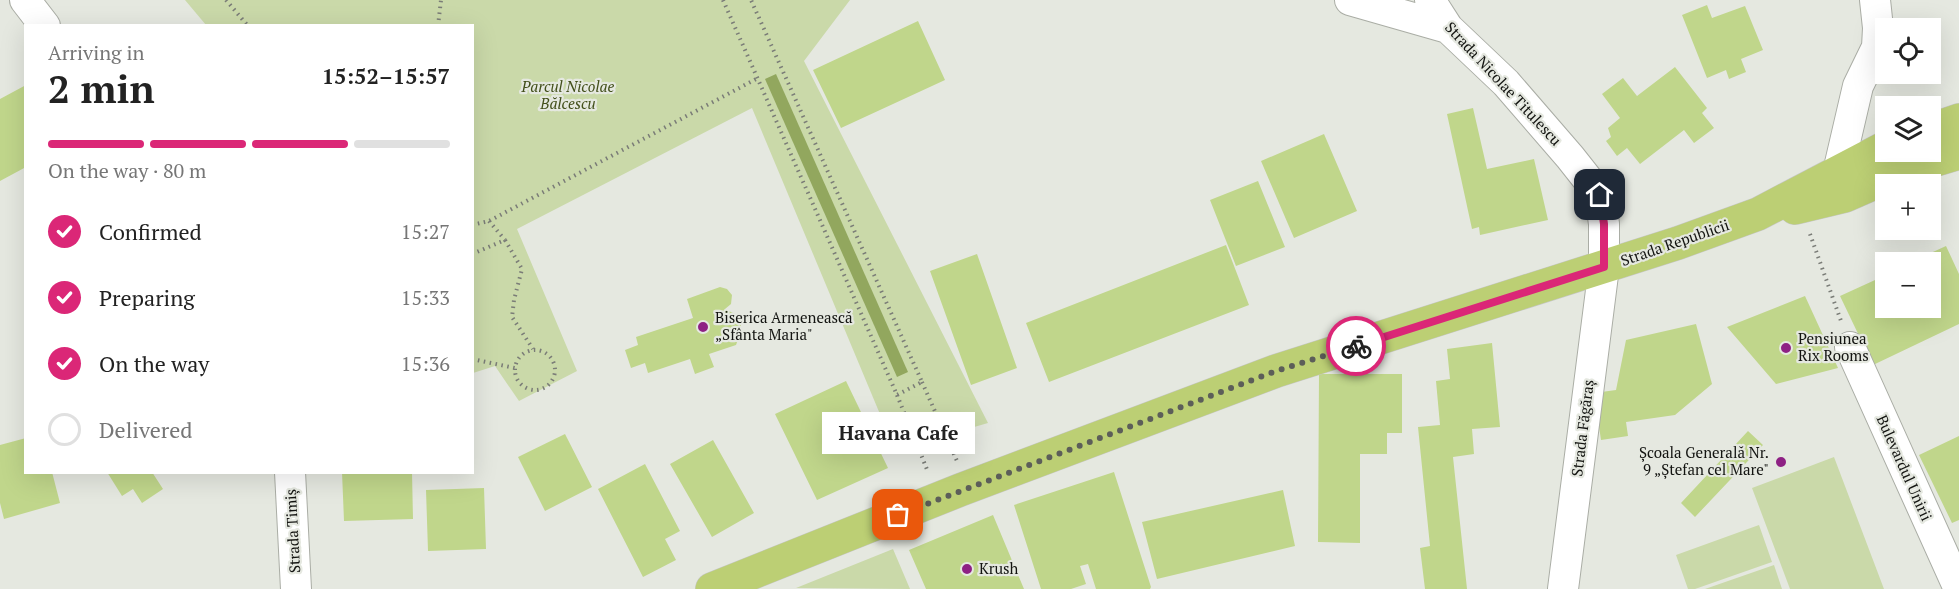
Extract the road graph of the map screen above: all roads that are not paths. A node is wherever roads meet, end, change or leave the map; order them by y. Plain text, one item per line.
1 (25, 0) edge
2 (1350, 0) edge
3 (1430, 0) edge
4 (1875, 0) edge
5 (43, 24) edge
6 (1448, 28) junction
7 (1959, 120) edge
8 (1941, 126) edge
9 (1875, 153) edge
10 (1959, 153) edge
11 (1838, 172) junction
12 (1758, 214) junction
13 (1604, 267) junction
14 (1850, 347) road end
15 (290, 474) edge
16 (296, 589) edge
17 (712, 589) edge
18 (1563, 589) edge
19 (1959, 589) edge

1 - 5 street
2 - 6 street
3 - 6 street, Strada Nicolae Titulescu
4 - 11 street
6 - 13 street, Strada Nicolae Titulescu
7 - 8 main road
9 - 11 main road, Strada Republicii
10 - 12 main road, Strada Republicii
11 - 12 main road, Strada Republicii
12 - 13 main road, Strada Republicii
13 - 17 main road, Strada Republicii
13 - 18 street, Strada Făgăraș
14 - 19 street, Bulevardul Unirii
15 - 16 street, Strada Timiș

